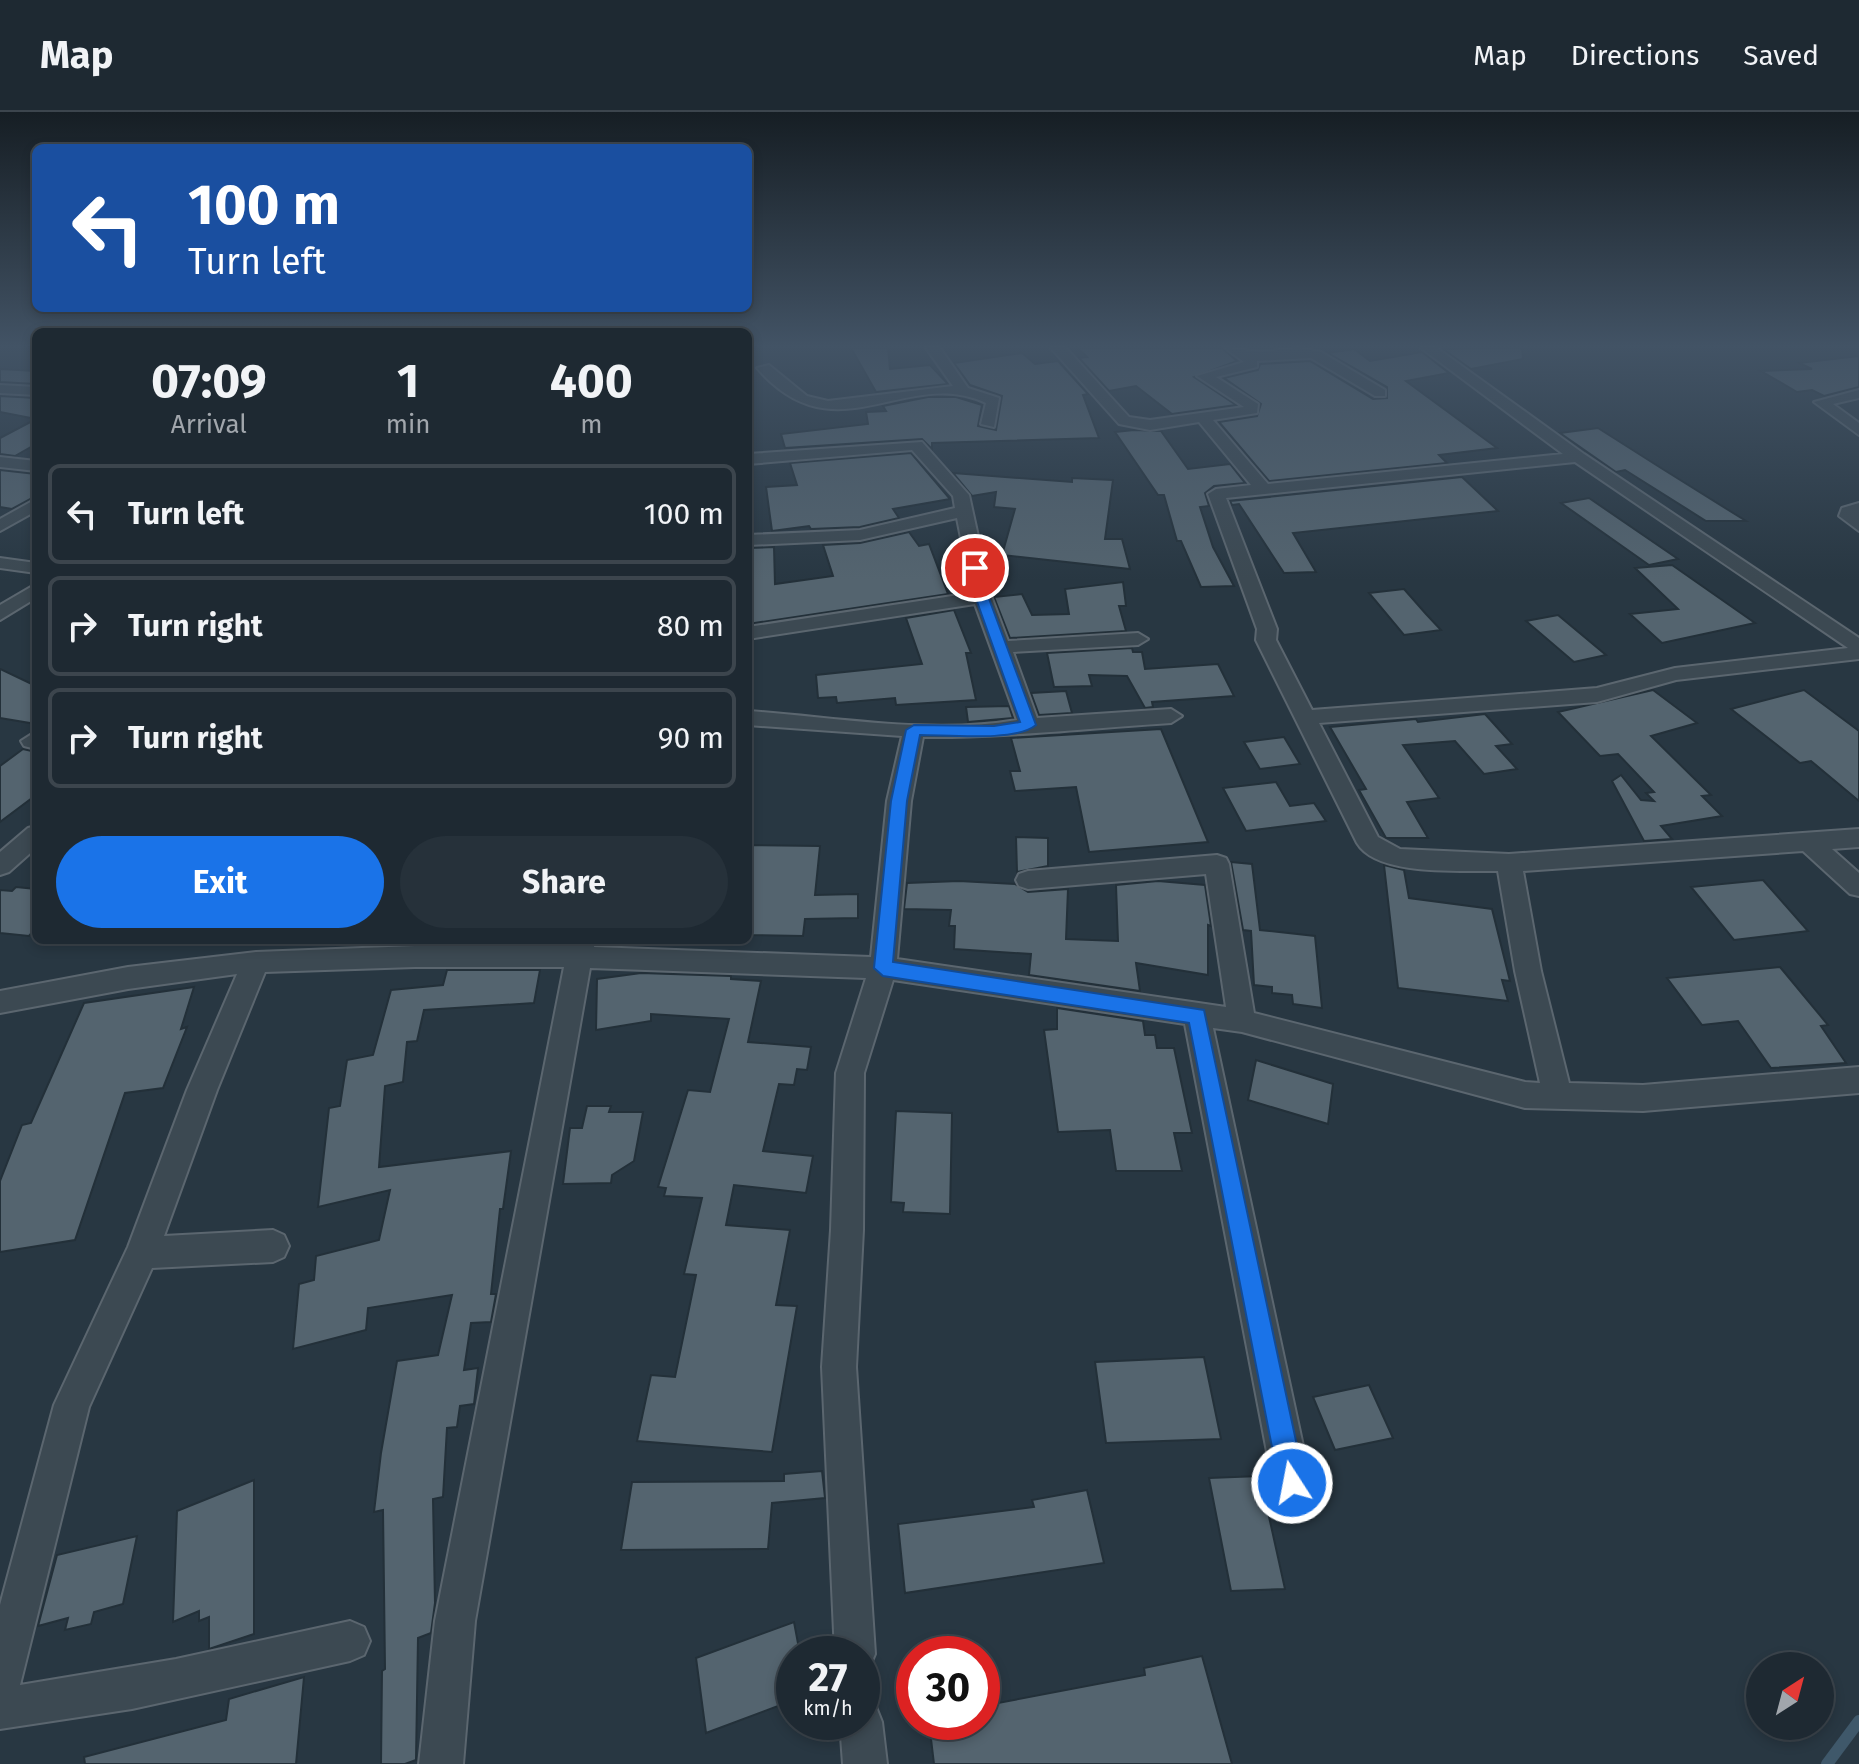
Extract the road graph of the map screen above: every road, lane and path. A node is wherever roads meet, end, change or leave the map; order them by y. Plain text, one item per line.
1 (1209, 425) edge
2 (1534, 425) edge
3 (1578, 457) junction
4 (752, 459) edge
5 (0, 462) edge
6 (32, 466) edge
7 (1264, 490) junction
8 (32, 506) edge
9 (1859, 508) edge
10 (963, 511) junction
11 (0, 526) edge
12 (1859, 526) edge
13 (752, 540) edge
14 (0, 563) edge
15 (32, 567) edge
16 (32, 593) edge
17 (982, 596) junction
18 (0, 614) edge
19 (752, 632) edge
20 (1138, 639) dead end
21 (1001, 647) junction
22 (1859, 650) edge
23 (1171, 716) dead end
24 (1304, 717) junction
25 (752, 718) edge
26 (1029, 725) junction
27 (914, 730) junction
28 (32, 838) edge
29 (1859, 838) edge
30 (1810, 843) junction
31 (1509, 863) junction
32 (0, 866) edge
33 (1028, 880) dead end
34 (1859, 887) edge
35 (581, 947) edge
36 (256, 962) junction
37 (883, 968) junction
38 (0, 1002) edge
39 (1197, 1016) junction
40 (1242, 1021) junction
41 (1859, 1080) edge
42 (1558, 1097) junction
43 (273, 1246) dead end
44 (142, 1253) junction
45 (1292, 1483) dead end
46 (854, 1636) edge
47 (350, 1641) dead end
48 (0, 1682) edge
49 (0, 1708) edge
50 (863, 1740) edge
51 (441, 1764) edge
52 (865, 1764) edge

1 - 7 street
2 - 3 street
3 - 7 street
3 - 22 street
4 - 10 street
5 - 6 street
7 - 24 street
8 - 11 street
9 - 12 street
10 - 13 street
10 - 17 street
14 - 15 street
16 - 18 street
17 - 19 street
17 - 21 street
20 - 21 street
21 - 26 street
22 - 24 street
23 - 26 street
24 - 31 street
25 - 27 street
26 - 27 street
27 - 37 street
28 - 32 street
29 - 30 street
30 - 31 street
30 - 34 street
31 - 42 street
33 - 40 street
35 - 36 street
35 - 37 street
35 - 51 street
36 - 38 street
36 - 44 street
37 - 39 street
37 - 46 street
39 - 40 street
39 - 45 street
40 - 42 street
41 - 42 street
43 - 44 street
44 - 48 street
47 - 49 street
50 - 52 street

